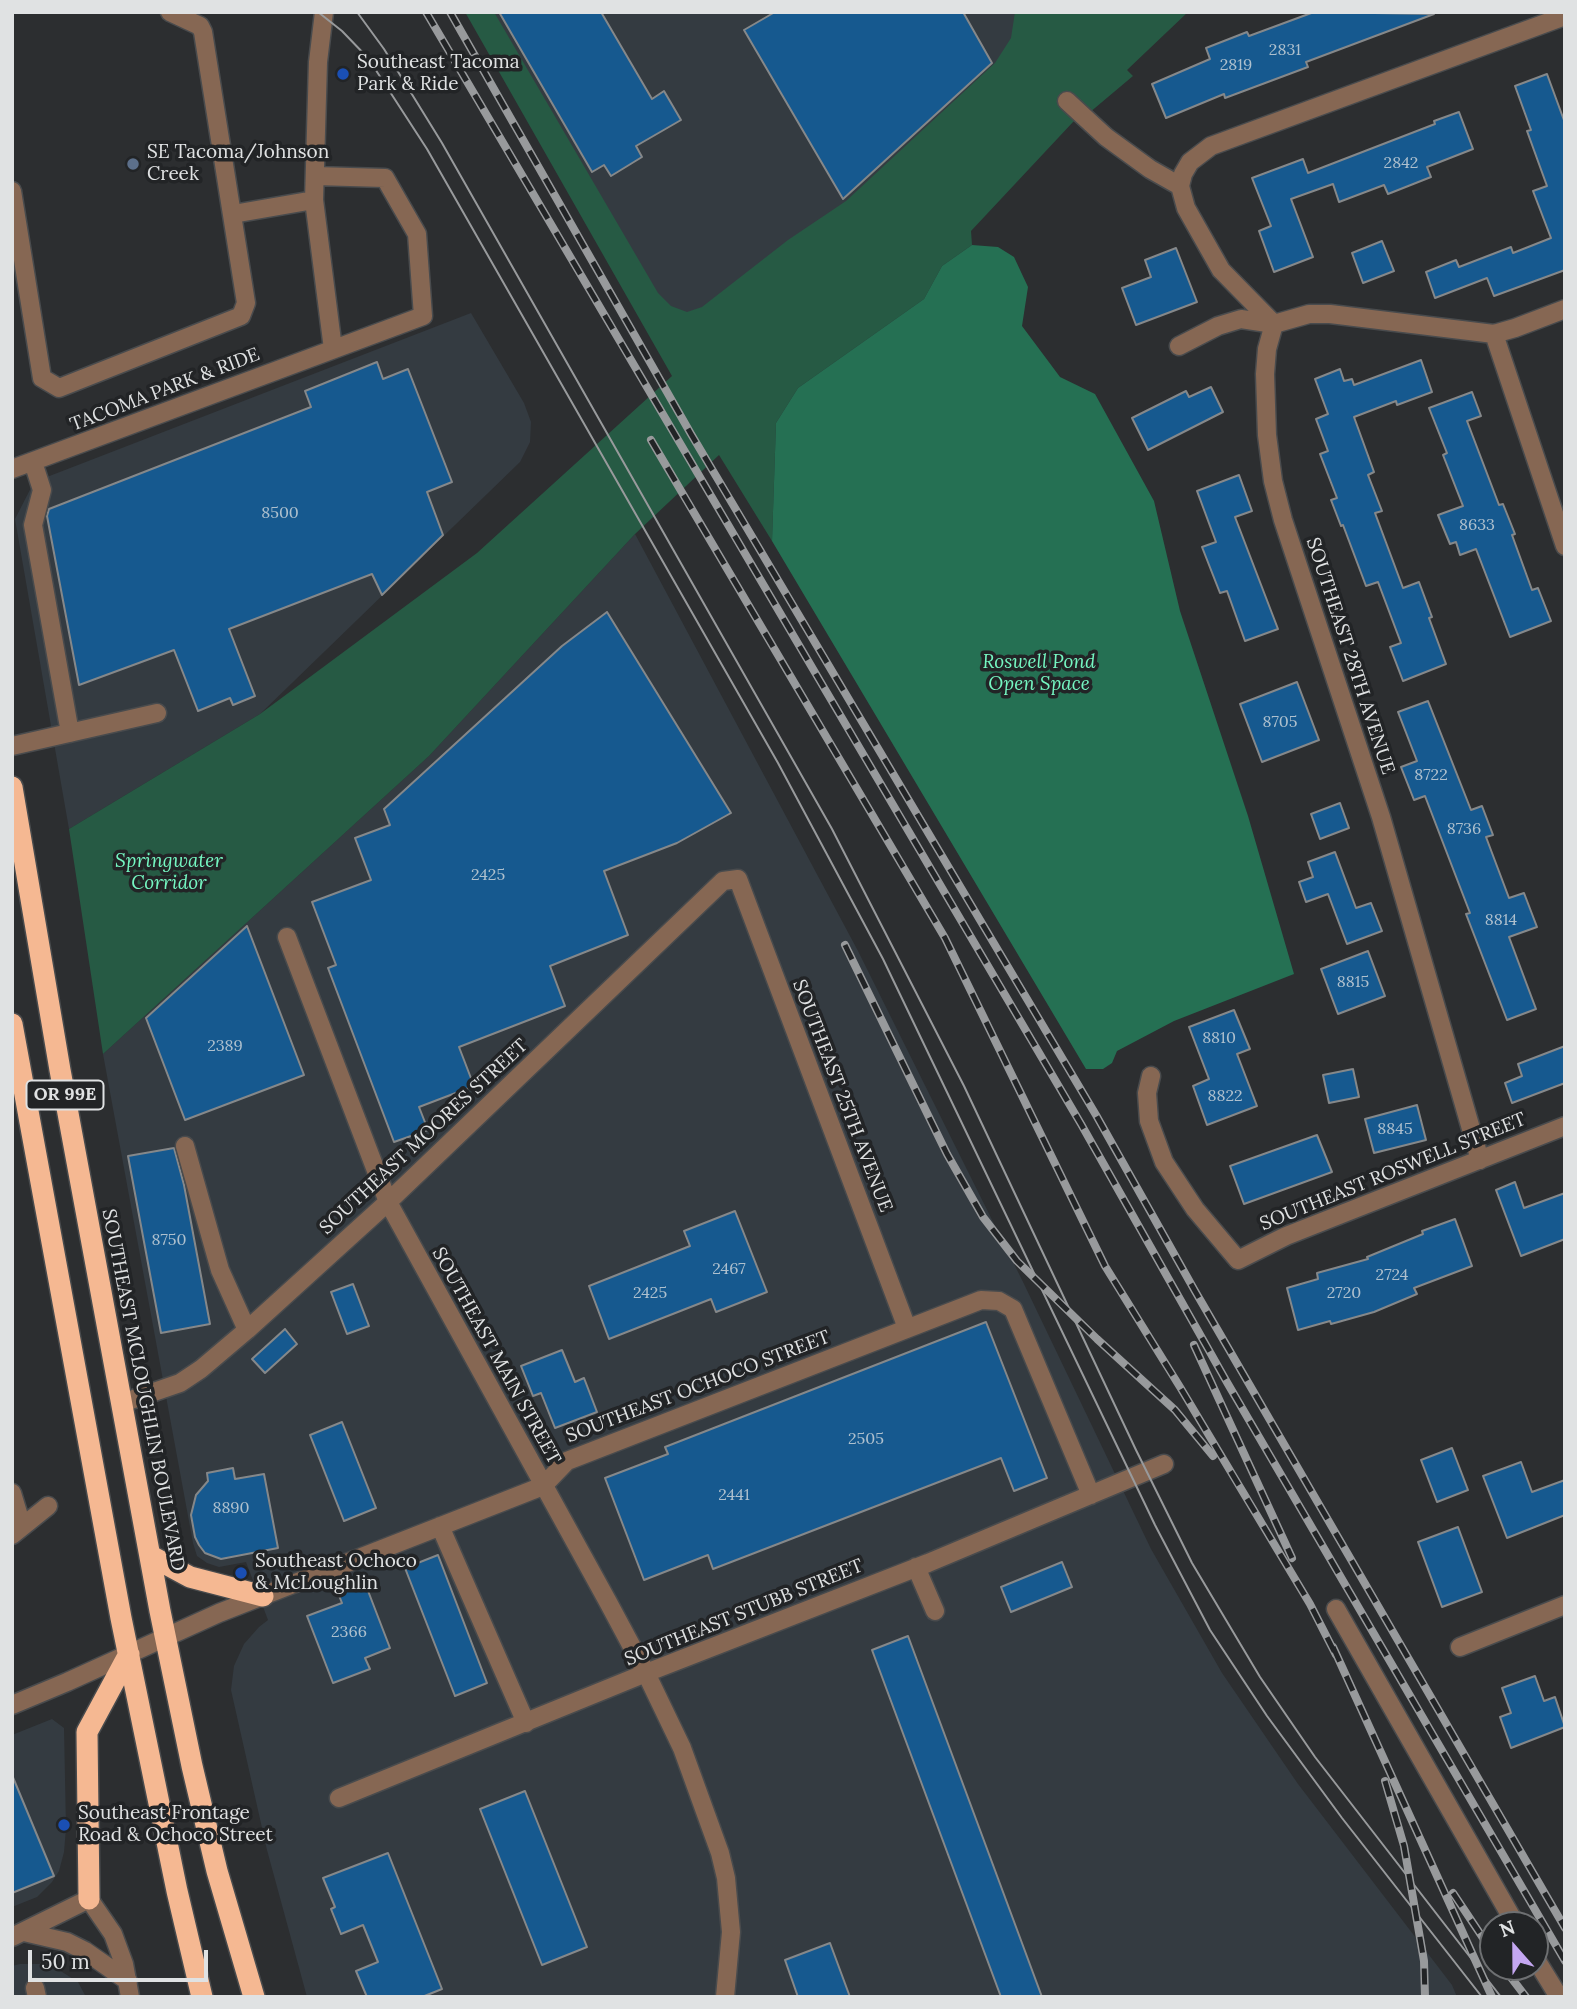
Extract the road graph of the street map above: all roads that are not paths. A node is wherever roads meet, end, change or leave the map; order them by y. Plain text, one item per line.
1 (170, 12) edge
2 (324, 12) edge
3 (1564, 15) edge
4 (1067, 102) dead end
5 (315, 176) junction
6 (1180, 186) junction
7 (12, 191) edge
8 (314, 200) junction
9 (233, 214) junction
10 (1565, 309) edge
11 (1275, 324) junction
12 (1494, 334) junction
13 (1179, 346) dead end
14 (332, 349) junction
15 (33, 462) junction
16 (12, 469) edge
17 (1565, 546) edge
18 (157, 713) dead end
19 (69, 733) junction
20 (12, 746) edge
21 (12, 787) edge
22 (738, 879) joint
23 (287, 937) dead end
24 (12, 1024) edge
25 (1152, 1076) dead end
26 (1565, 1126) edge
27 (185, 1146) dead end
28 (1480, 1160) junction
29 (388, 1202) junction
30 (907, 1328) junction
31 (247, 1329) junction
32 (122, 1404) junction
33 (1164, 1465) dead end
34 (543, 1486) junction
35 (12, 1493) edge
36 (1091, 1495) junction
37 (48, 1506) dead end
38 (440, 1526) junction
39 (17, 1531) edge
40 (151, 1556) junction
41 (916, 1567) junction
42 (263, 1596) junction
43 (1565, 1605) edge
44 (1336, 1609) dead end
45 (935, 1611) dead end
46 (166, 1637) junction
47 (1460, 1647) dead end
48 (129, 1654) junction
49 (646, 1673) junction
50 (12, 1704) edge
51 (526, 1723) junction
52 (339, 1798) dead end
53 (89, 1899) junction
54 (1508, 1911) edge
55 (18, 1935) edge
56 (1549, 1981) edge
57 (129, 1989) edge
58 (202, 1997) edge
59 (254, 1997) edge
60 (725, 1997) edge
61 (1559, 1997) edge

1 - 9 street
2 - 5 street
3 - 6 street
4 - 6 street
5 - 8 street
5 - 14 street, TACOMA PARK & RIDE
6 - 11 street
7 - 9 street
8 - 9 street
8 - 14 street
10 - 12 street
11 - 12 street
11 - 13 street
11 - 28 street, SOUTHEAST 28TH AVENUE
12 - 17 street
14 - 15 street, TACOMA PARK & RIDE
15 - 16 street, TACOMA PARK & RIDE
15 - 19 street
18 - 19 street
19 - 20 street
21 - 32 highway, SOUTHEAST MCLOUGHLIN BOULEVARD / OR 99E
22 - 29 street, SOUTHEAST MOORES STREET
22 - 30 street, SOUTHEAST 25TH AVENUE
23 - 29 street, SOUTHEAST MAIN STREET
24 - 48 highway, OR 99E
25 - 28 street, SOUTHEAST ROSWELL STREET
26 - 28 street, SOUTHEAST ROSWELL STREET
27 - 31 street
29 - 31 street, SOUTHEAST MOORES STREET
29 - 34 street, SOUTHEAST MAIN STREET
30 - 34 street, SOUTHEAST OCHOCO STREET
30 - 36 street, SOUTHEAST OCHOCO STREET
31 - 32 street, SOUTHEAST MOORES STREET
32 - 40 highway, SOUTHEAST MCLOUGHLIN BOULEVARD / OR 99E
33 - 36 street, SOUTHEAST STUBB STREET
34 - 38 street, SOUTHEAST OCHOCO STREET
34 - 49 street, SOUTHEAST MAIN STREET
35 - 39 street
36 - 41 street, SOUTHEAST STUBB STREET
37 - 39 street
38 - 42 street, SOUTHEAST OCHOCO STREET
38 - 51 street
40 - 42 highway
40 - 46 highway, SOUTHEAST MCLOUGHLIN BOULEVARD / OR 99E
41 - 45 street
41 - 49 street, SOUTHEAST STUBB STREET
42 - 46 street, SOUTHEAST OCHOCO STREET
43 - 47 street
44 - 54 street
46 - 48 street, SOUTHEAST OCHOCO STREET
46 - 59 highway, SOUTHEAST MCLOUGHLIN BOULEVARD / OR 99E
48 - 50 street, SOUTHEAST OCHOCO STREET
48 - 53 highway
48 - 58 highway, OR 99E
49 - 51 street, SOUTHEAST STUBB STREET
49 - 60 street, SOUTHEAST MAIN STREET
51 - 52 street, SOUTHEAST STUBB STREET
53 - 55 street
53 - 57 street
55 - 57 street
56 - 61 street

